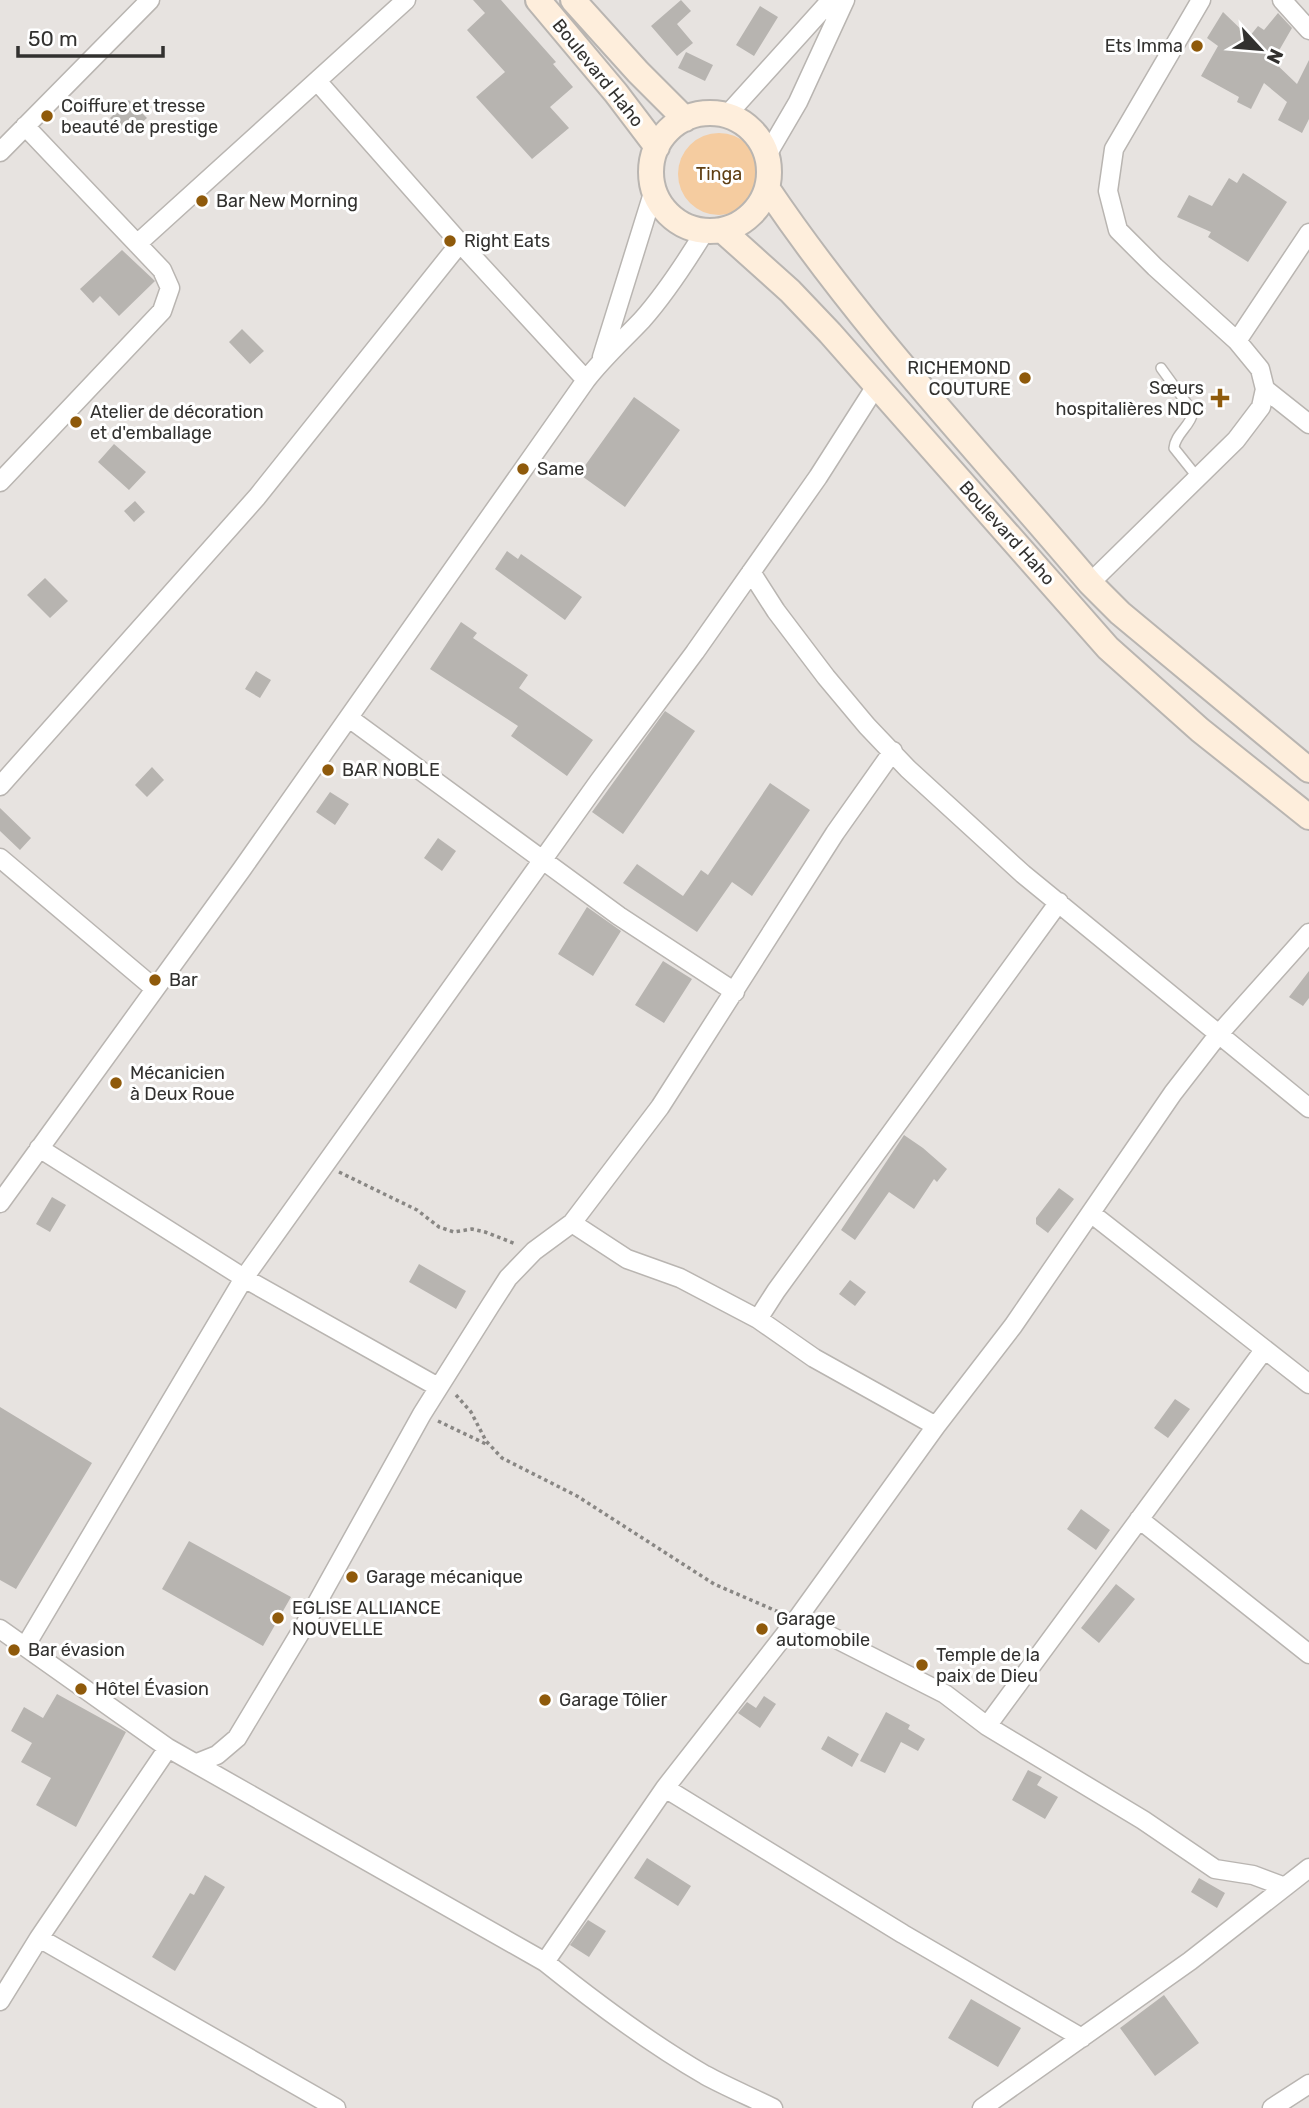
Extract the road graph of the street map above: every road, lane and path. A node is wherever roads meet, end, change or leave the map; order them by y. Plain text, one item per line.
1 (149, 0) edge
2 (406, 0) edge
3 (538, 0) edge
4 (573, 0) edge
5 (831, 0) edge
6 (845, 0) edge
7 (1202, 0) edge
8 (1282, 0) edge
9 (1309, 30) edge
10 (317, 81) junction
11 (727, 115) junction
12 (685, 119) junction
13 (25, 126) junction
14 (657, 147) junction
15 (0, 152) edge
16 (767, 156) junction
17 (767, 188) junction
18 (654, 190) junction
19 (714, 231) junction
20 (1309, 233) edge
21 (460, 243) junction
22 (136, 244) junction
23 (1237, 341) junction
24 (601, 361) junction
25 (1161, 368) dead end
26 (586, 380) junction
27 (876, 386) junction
28 (1265, 389) junction
29 (1309, 424) edge
30 (1198, 478) junction
31 (0, 482) edge
32 (751, 572) junction
33 (1090, 583) junction
34 (349, 718) junction
35 (893, 751) junction
36 (1309, 770) edge
37 (0, 786) edge
38 (1309, 817) edge
39 (544, 859) junction
40 (3, 868) edge
41 (1059, 902) junction
42 (1309, 933) edge
43 (154, 988) junction
44 (735, 992) junction
45 (1218, 1035) junction
46 (1309, 1108) edge
47 (39, 1148) junction
48 (325, 1164) junction
49 (0, 1203) edge
50 (1092, 1213) junction
51 (572, 1223) junction
52 (534, 1251) junction
53 (244, 1278) junction
54 (758, 1319) junction
55 (1264, 1350) junction
56 (1309, 1384) edge
57 (438, 1387) junction
58 (422, 1414) junction
59 (936, 1426) junction
60 (493, 1448) junction
61 (1139, 1519) junction
62 (797, 1619) junction
63 (0, 1629) edge
64 (26, 1645) junction
65 (1309, 1654) edge
66 (987, 1726) junction
67 (168, 1748) junction
68 (197, 1763) junction
69 (665, 1788) junction
70 (1309, 1868) edge
71 (1284, 1887) junction
72 (39, 1937) junction
73 (545, 1962) junction
74 (0, 2001) edge
75 (1082, 2038) junction
76 (1309, 2084) edge
77 (336, 2108) edge
78 (773, 2108) edge
79 (982, 2108) edge
80 (1272, 2108) edge

1 - 13 street
2 - 10 street
3 - 14 main road, Boulevard Haho
4 - 12 main road, Boulevard Haho
5 - 11 street
6 - 16 street
7 - 23 street
8 - 9 street
10 - 21 street
10 - 22 street
11 - 12 main road
11 - 16 main road
12 - 14 main road
13 - 15 street
13 - 22 street
14 - 18 main road
16 - 17 main road
17 - 19 main road
17 - 33 main road, Boulevard Haho
18 - 19 main road
18 - 24 street
19 - 24 street
19 - 27 main road, Boulevard Haho
20 - 23 street
21 - 26 street
21 - 37 street
22 - 31 street
23 - 28 street
24 - 26 street
25 - 30 lane
26 - 34 street
27 - 32 street
27 - 38 main road, Boulevard Haho
28 - 29 street
28 - 30 street
30 - 33 street
32 - 35 street
32 - 39 street
33 - 36 main road, Boulevard Haho
34 - 39 street
34 - 43 street
35 - 41 street
35 - 44 street
39 - 44 street
39 - 48 street
40 - 43 street
41 - 45 street
41 - 54 street
42 - 45 street
43 - 47 street
44 - 51 street
45 - 46 street
45 - 50 street
47 - 49 street
47 - 53 street
48 - 52 path
48 - 53 street
50 - 55 street
50 - 59 street
51 - 52 street
51 - 54 street
52 - 57 street
53 - 57 street
53 - 64 street
54 - 59 street
55 - 56 street
55 - 61 street
57 - 58 street
57 - 60 path
58 - 60 path
58 - 68 street
59 - 62 street
60 - 62 path
61 - 65 street
61 - 66 street
62 - 66 street
62 - 69 street
63 - 64 street
64 - 67 street
66 - 71 street
67 - 68 street
67 - 72 street
68 - 73 street
69 - 73 street
69 - 75 street
70 - 71 street
71 - 75 street
72 - 74 street
72 - 77 street
73 - 78 street
75 - 79 street
76 - 80 street

